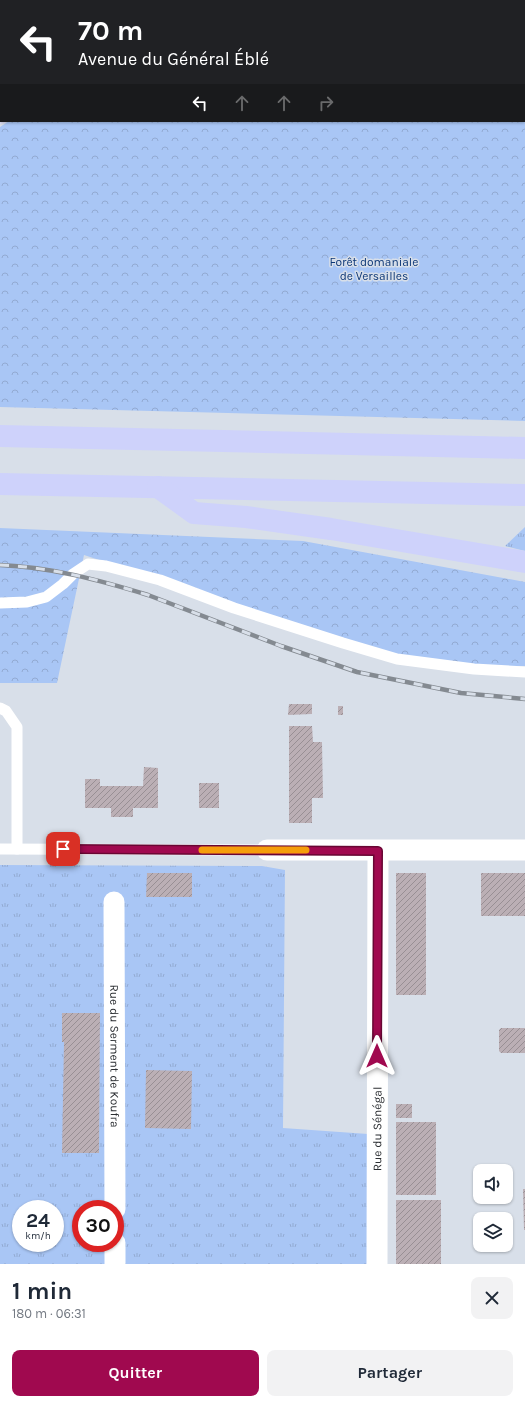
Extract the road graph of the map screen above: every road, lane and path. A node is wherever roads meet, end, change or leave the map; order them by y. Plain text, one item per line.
1 (0, 436) edge
2 (525, 448) edge
3 (0, 484) edge
4 (158, 488) junction
5 (525, 495) edge
6 (525, 562) edge
7 (0, 603) edge
8 (525, 672) edge
9 (0, 708) edge
10 (0, 849) edge
11 (16, 849) junction
12 (267, 850) joint
13 (525, 850) edge
14 (378, 851) junction
15 (114, 902) dead end
16 (115, 1200) edge
17 (115, 1252) edge
18 (115, 1264) edge
19 (377, 1264) edge

1 - 2 highway
3 - 4 highway
4 - 5 highway
4 - 6 highway
7 - 8 lane
9 - 11 lane
10 - 11 lane
11 - 12 lane
12 - 14 street
13 - 14 street
14 - 19 street, Rue du Sénégal
15 - 16 street, Rue du Serment de Koufra
17 - 18 street

